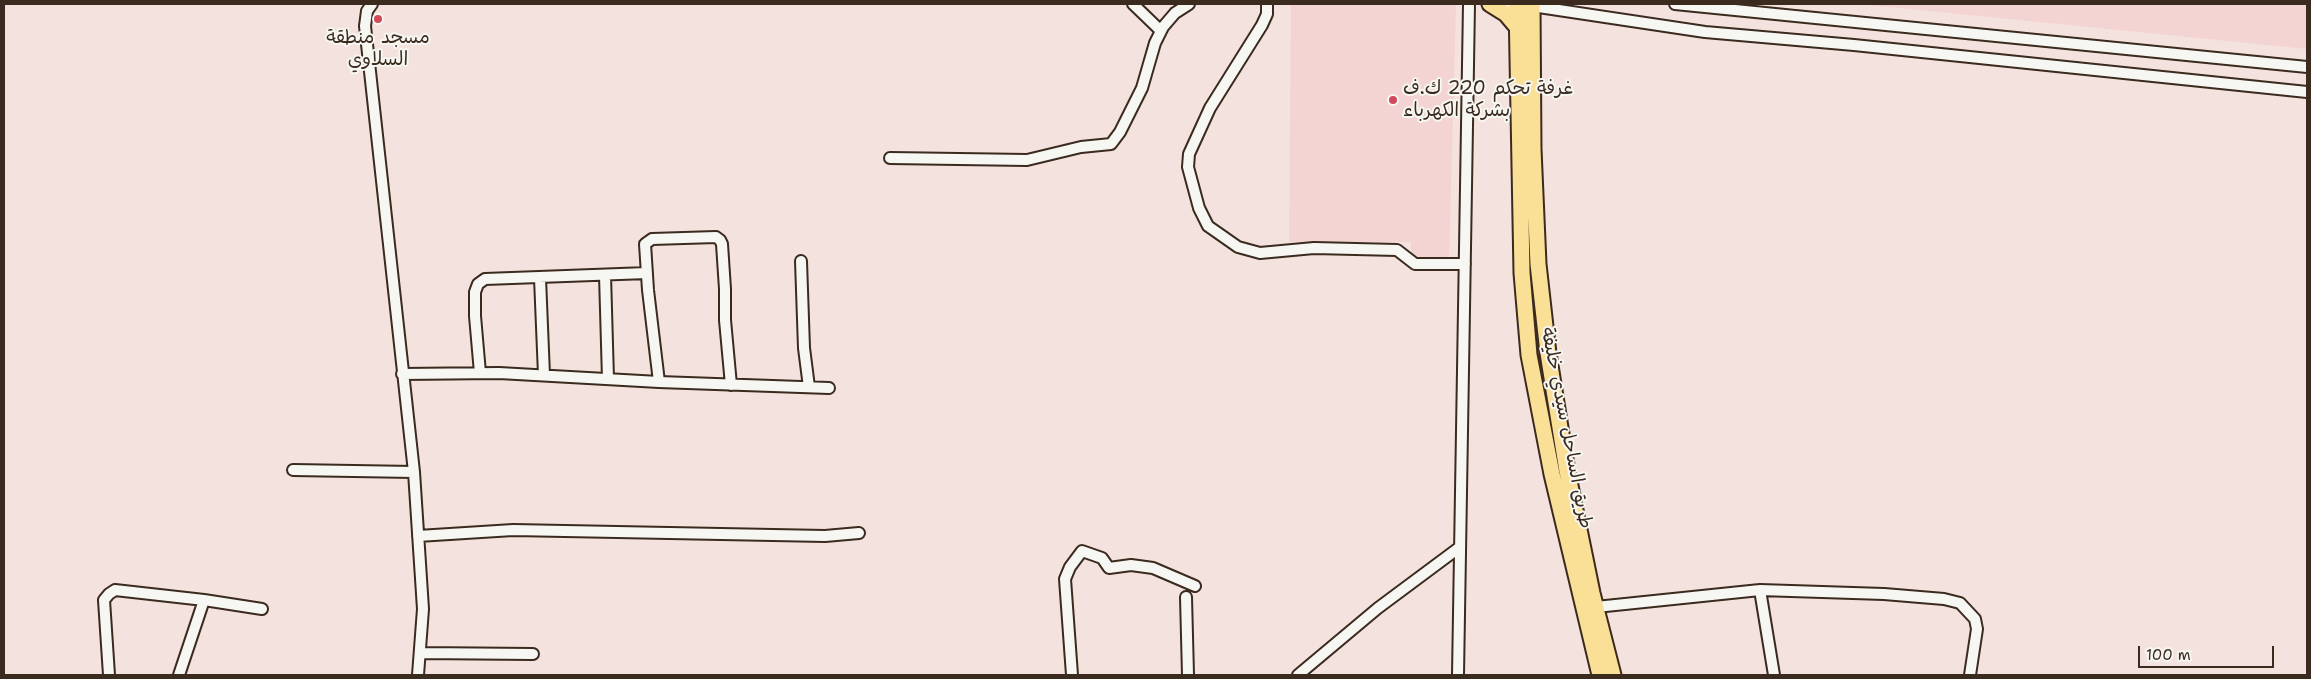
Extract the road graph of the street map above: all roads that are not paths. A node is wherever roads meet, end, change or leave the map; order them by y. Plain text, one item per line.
1 (372, 4) edge
2 (1133, 4) edge
3 (1189, 4) edge
4 (1267, 4) edge
5 (1469, 4) edge
6 (1490, 4) edge
7 (1495, 4) edge
8 (1517, 4) edge
9 (1675, 4) edge
10 (1532, 5) edge
11 (1517, 27) junction
12 (1161, 31) junction
13 (2307, 68) edge
14 (2307, 92) edge
15 (890, 158) dead end
16 (801, 261) dead end
17 (1465, 264) junction
18 (647, 273) junction
19 (605, 274) junction
20 (540, 278) junction
21 (480, 373) junction
22 (402, 374) junction
23 (544, 375) junction
24 (608, 379) junction
25 (659, 382) junction
26 (731, 385) junction
27 (809, 387) junction
28 (829, 388) dead end
29 (293, 470) dead end
30 (414, 472) junction
31 (859, 533) dead end
32 (418, 536) junction
33 (1460, 547) junction
34 (1195, 586) dead end
35 (1760, 590) junction
36 (1186, 597) dead end
37 (204, 600) junction
38 (1596, 607) junction
39 (262, 609) dead end
40 (420, 653) junction
41 (533, 654) dead end
42 (110, 675) edge
43 (180, 675) edge
44 (418, 675) edge
45 (1072, 675) edge
46 (1188, 675) edge
47 (1298, 675) edge
48 (1458, 675) edge
49 (1600, 675) edge
50 (1613, 675) edge
51 (1774, 675) edge
52 (1970, 675) edge

1 - 22 street
2 - 12 street
3 - 12 street
4 - 17 street
5 - 17 street
6 - 11 highway
7 - 8 street
8 - 10 street
8 - 11 highway, طريق الساحل سيدي خليفة
9 - 13 street
10 - 14 street
10 - 38 highway
11 - 49 highway, طريق الساحل سيدي خليفة
12 - 15 street
16 - 27 street
17 - 33 street
18 - 19 street
18 - 25 street
18 - 26 street
19 - 20 street
19 - 24 street
20 - 21 street
20 - 23 street
21 - 22 street
21 - 23 street
22 - 30 street
23 - 24 street
24 - 25 street
25 - 26 street
26 - 27 street
27 - 28 street
29 - 30 street
30 - 32 street
31 - 32 street
32 - 40 street
33 - 47 street
33 - 48 street
34 - 45 street
35 - 38 street
35 - 51 street
35 - 52 street
36 - 46 street
37 - 39 street
37 - 42 street
37 - 43 street
38 - 50 highway
40 - 41 street
40 - 44 street

